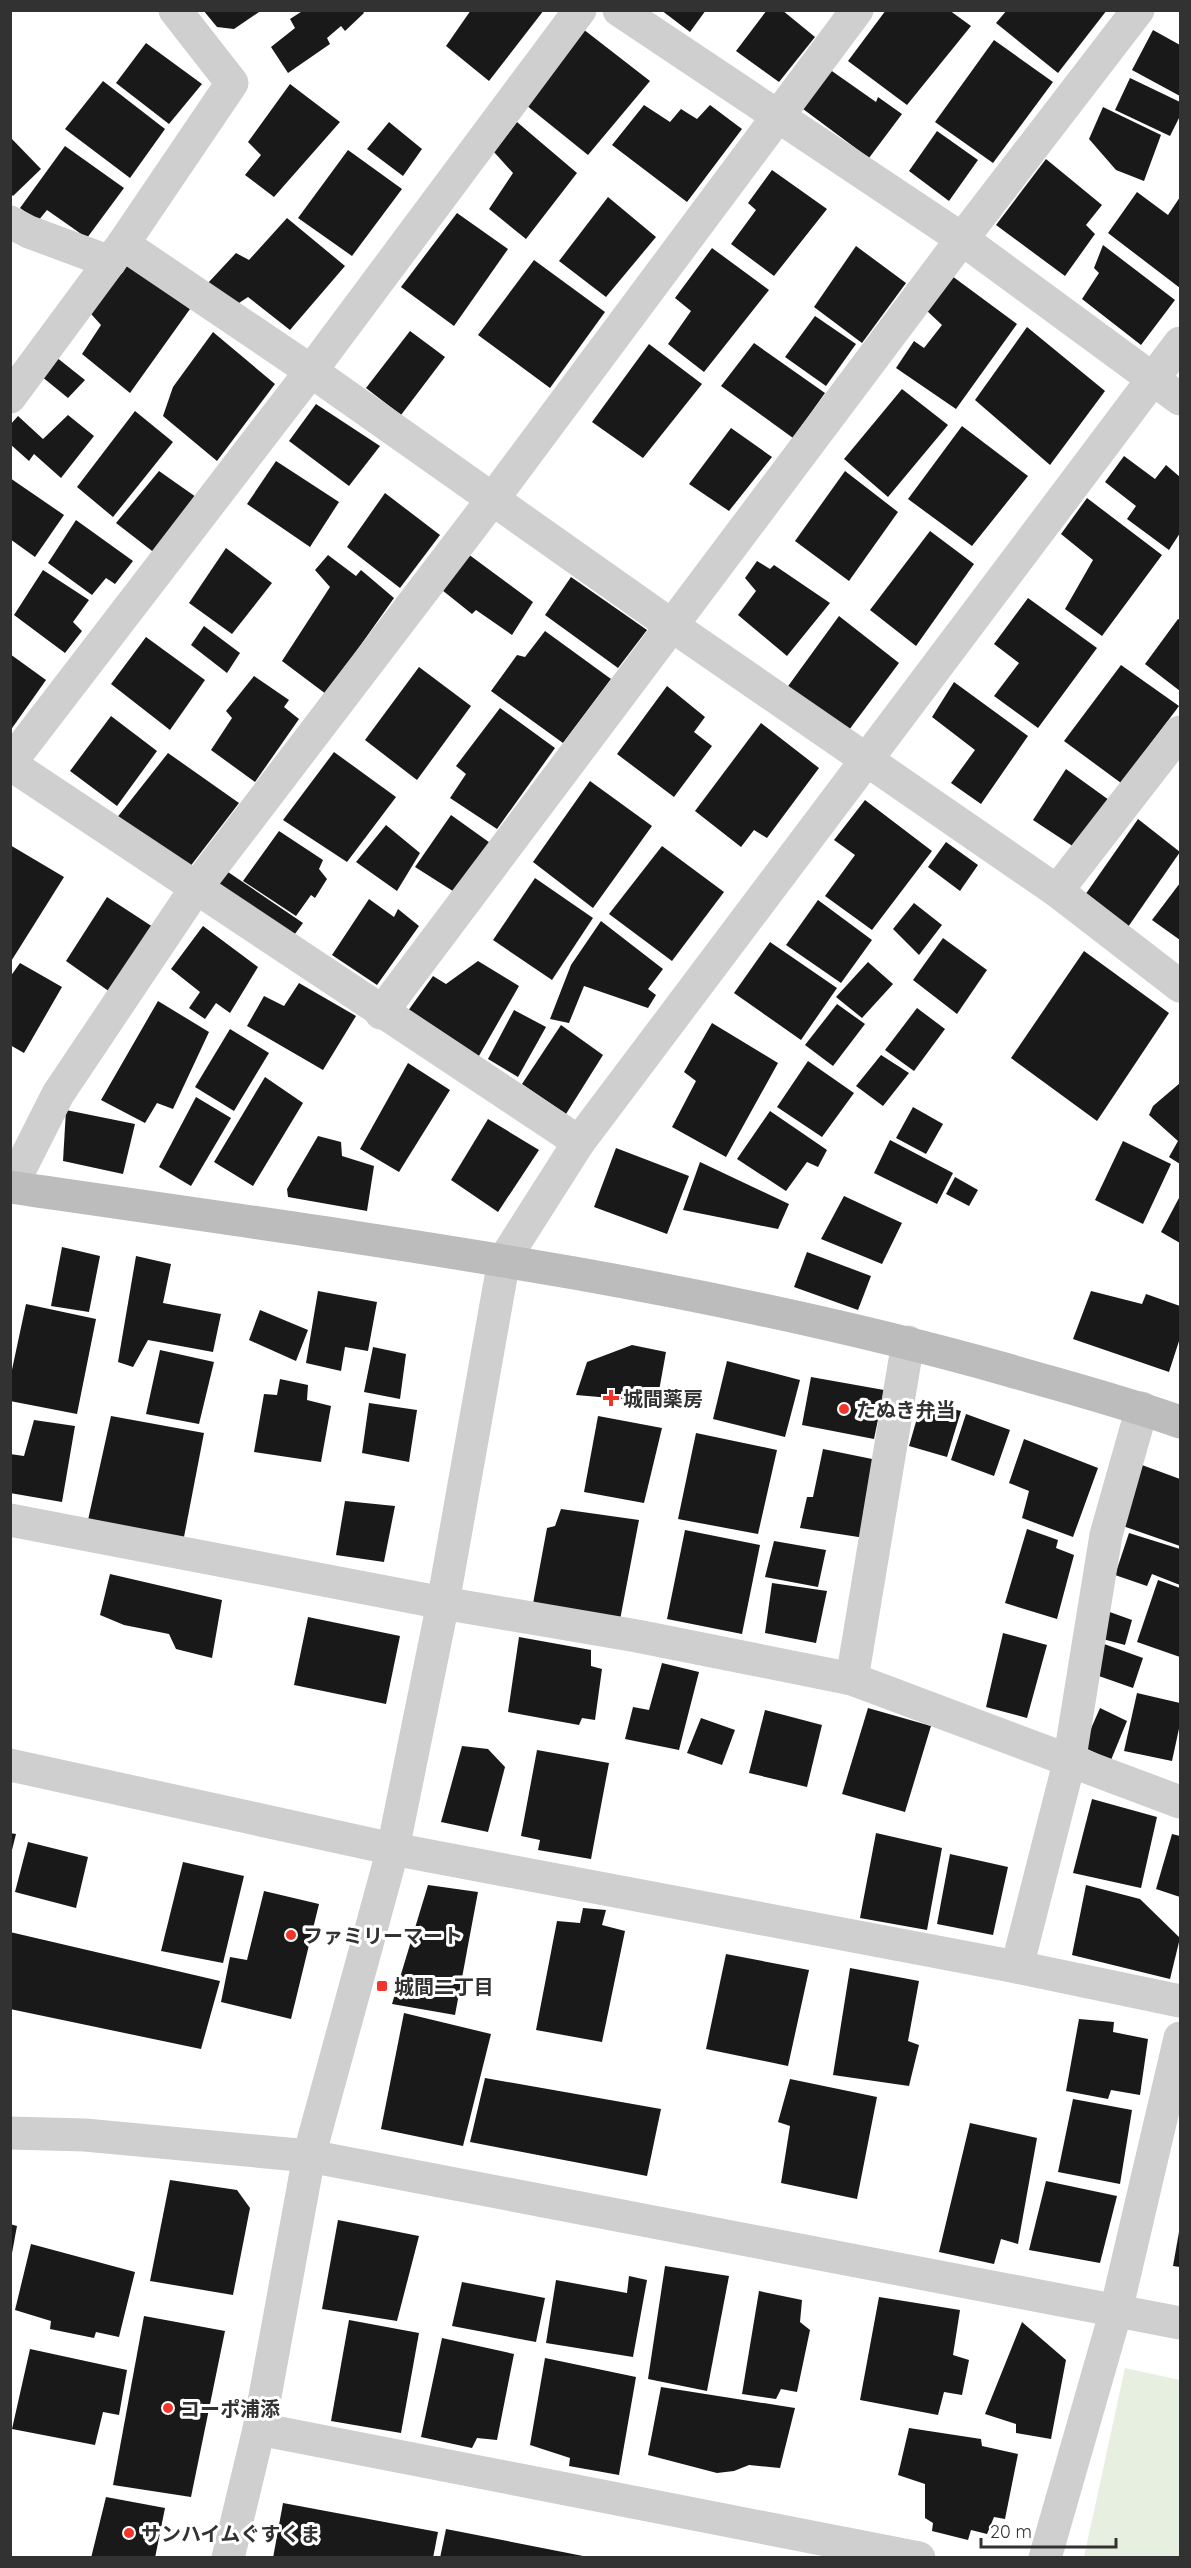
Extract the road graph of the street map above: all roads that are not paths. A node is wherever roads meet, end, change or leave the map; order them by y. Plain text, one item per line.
1 (175, 10) edge
2 (580, 10) edge
3 (619, 10) edge
4 (857, 10) edge
5 (1138, 10) edge
6 (777, 115) junction
7 (10, 222) edge
8 (962, 239) junction
9 (116, 253) junction
10 (1180, 343) edge
11 (311, 370) junction
12 (1153, 380) junction
13 (10, 397) edge
14 (1180, 399) edge
15 (492, 500) junction
16 (671, 625) junction
17 (1180, 732) edge
18 (868, 761) junction
19 (10, 763) edge
20 (196, 888) junction
21 (1057, 891) junction
22 (1180, 986) edge
23 (381, 1013) junction
24 (579, 1142) junction
25 (11, 1187) edge
26 (504, 1260) junction
27 (908, 1342) junction
28 (1142, 1408) junction
29 (1180, 1422) edge
30 (10, 1520) edge
31 (443, 1604) junction
32 (852, 1679) junction
33 (1069, 1762) junction
34 (10, 1765) edge
35 (1180, 1802) edge
36 (393, 1849) junction
37 (1017, 1967) junction
38 (1180, 2001) edge
39 (1180, 2038) edge
40 (10, 2133) edge
41 (309, 2156) junction
42 (1116, 2311) junction
43 (1180, 2323) edge
44 (259, 2429) junction
45 (228, 2558) edge
46 (918, 2558) edge
47 (1045, 2558) edge

1 - 9 street
2 - 11 street
3 - 6 street
4 - 6 street
5 - 8 street
6 - 8 street
6 - 15 street
7 - 9 street
8 - 12 street
8 - 16 street
9 - 11 street
9 - 13 street
10 - 12 street
11 - 15 street
11 - 19 street
12 - 14 street
12 - 18 street
15 - 16 street
15 - 20 street
16 - 18 street
16 - 23 street
17 - 21 street
18 - 21 street
18 - 24 street
19 - 20 street
20 - 23 street
20 - 25 street
21 - 22 street
23 - 24 street
24 - 26 street
25 - 26 street
26 - 27 street
26 - 31 street
27 - 28 street
27 - 32 street
28 - 29 street
28 - 33 street
30 - 31 street
31 - 32 street
31 - 36 street
32 - 33 street
33 - 35 street
33 - 37 street
34 - 36 street
36 - 37 street
36 - 41 street
37 - 38 street
39 - 42 street
40 - 41 street
41 - 42 street
41 - 44 street
42 - 43 street
42 - 47 street
44 - 45 street
44 - 46 street

